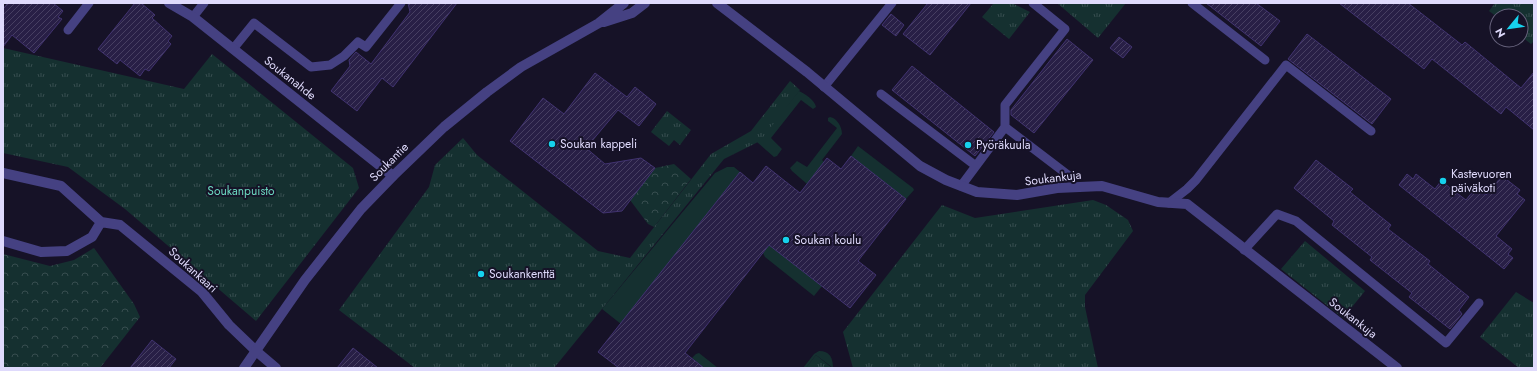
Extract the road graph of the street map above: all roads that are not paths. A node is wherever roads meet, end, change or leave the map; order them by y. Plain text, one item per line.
1 (89, 3) edge
2 (170, 3) edge
3 (204, 3) edge
4 (401, 3) edge
5 (624, 3) edge
6 (645, 3) edge
7 (717, 3) edge
8 (892, 3) edge
9 (1033, 3) edge
10 (1192, 3) edge
11 (193, 17) junction
12 (599, 24) junction
13 (68, 30) dead end
14 (233, 49) junction
15 (1265, 60) dead end
16 (824, 87) junction
17 (881, 94) dead end
18 (1005, 127) junction
19 (1372, 131) dead end
20 (976, 166) junction
21 (3, 173) edge
22 (1068, 174) dead end
23 (393, 176) junction
24 (961, 186) junction
25 (1169, 203) junction
26 (101, 222) junction
27 (3, 241) edge
28 (1244, 250) junction
29 (1479, 303) dead end
30 (256, 351) junction
31 (244, 368) edge
32 (276, 368) edge
33 (1397, 368) edge

1 - 13 lane
2 - 11 street, Soukanahde
3 - 11 lane
4 - 14 lane
5 - 12 street, Soukantie
6 - 12 street, Soukantie
7 - 16 street, Soukankuja
8 - 16 lane
9 - 18 lane
10 - 15 lane
11 - 14 street, Soukanahde
12 - 23 street, Soukantie
14 - 23 street, Soukanahde
16 - 24 street, Soukankuja
17 - 20 lane
18 - 20 lane
18 - 22 lane
19 - 25 lane
20 - 24 lane
21 - 26 street
23 - 30 street, Soukantie
24 - 25 street, Soukankuja
25 - 28 street, Soukankuja
26 - 27 street
26 - 30 street, Soukankaari
28 - 29 lane
28 - 33 street, Soukankuja
30 - 31 street, Soukantie
30 - 32 street, Soukankaari

